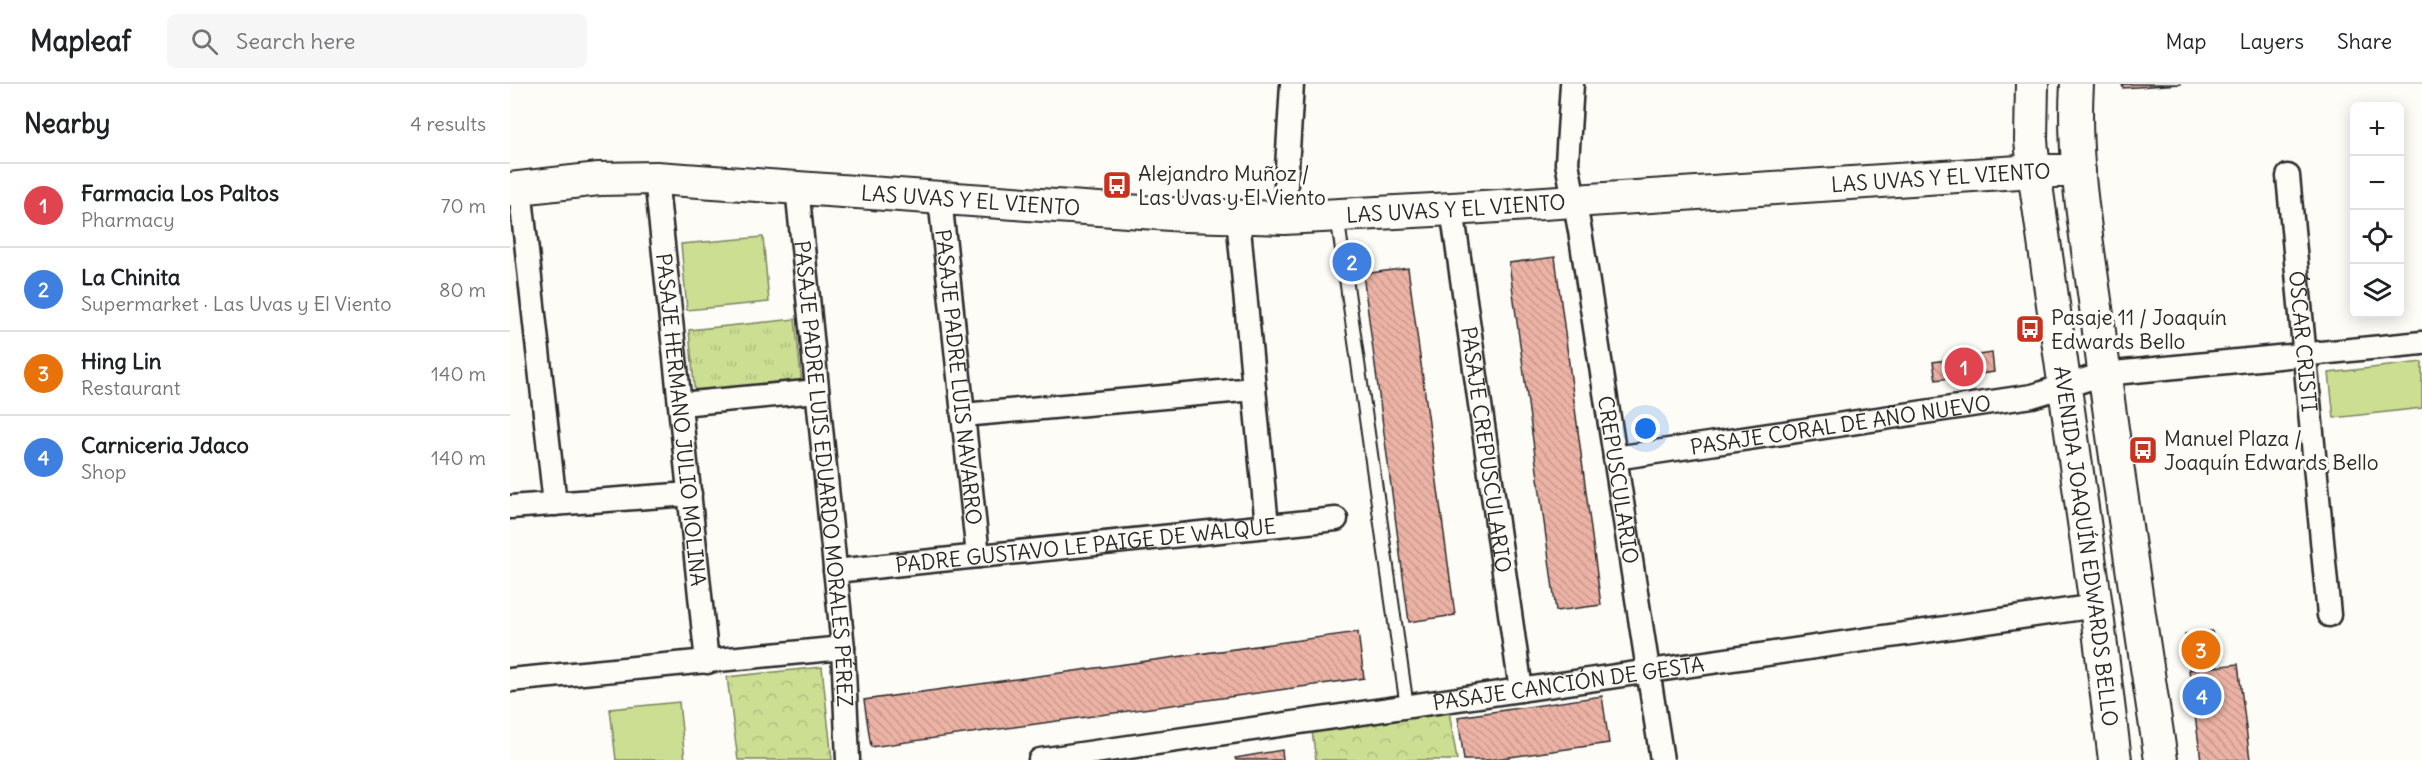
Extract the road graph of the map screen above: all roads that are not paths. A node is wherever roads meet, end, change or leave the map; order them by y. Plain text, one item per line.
1 (1292, 84) edge
2 (1572, 84) edge
3 (2032, 84) edge
4 (2076, 84) edge
5 (2034, 171) junction
6 (2079, 171) junction
7 (2288, 176) dead end
8 (656, 178) junction
9 (797, 187) junction
10 (515, 188) edge
11 (939, 198) junction
12 (1575, 201) junction
13 (1452, 209) junction
14 (1337, 215) junction
15 (1238, 218) junction
16 (1284, 218) junction
17 (2422, 343) edge
18 (2305, 354) junction
19 (2104, 374) junction
20 (2064, 385) junction
21 (1254, 389) junction
22 (817, 391) junction
23 (681, 404) junction
24 (963, 415) junction
25 (1615, 458) junction
26 (690, 494) junction
27 (555, 504) junction
28 (510, 507) edge
29 (1336, 519) dead end
30 (1268, 526) junction
31 (978, 556) junction
32 (835, 571) junction
33 (2096, 606) junction
34 (2329, 615) dead end
35 (843, 648) junction
36 (707, 662) junction
37 (1648, 671) junction
38 (510, 680) edge
39 (1521, 690) junction
40 (1407, 707) junction
41 (848, 760) edge
42 (1042, 760) edge
43 (1662, 760) edge
44 (2115, 760) edge
45 (2161, 760) edge

1 - 16 street
2 - 12 street, CREPUSCULARIO
3 - 5 street, AVENIDA JOAQUÍN EDWARDS BELLO
4 - 6 street, AVENIDA JOAQUÍN EDWARDS BELLO
5 - 6 street, LAS UVAS Y EL VIENTO
5 - 12 street, LAS UVAS Y EL VIENTO
5 - 20 street, AVENIDA JOAQUÍN EDWARDS BELLO
6 - 19 street, AVENIDA JOAQUÍN EDWARDS BELLO
7 - 18 street, ÓSCAR CRISTI
8 - 9 street, LAS UVAS Y EL VIENTO
8 - 10 street, LAS UVAS Y EL VIENTO
8 - 23 street, PASAJE HERMANO JULIO MOLINA
9 - 11 street, LAS UVAS Y EL VIENTO
9 - 22 street, PASAJE PADRE LUIS EDUARDO MORALES PÉREZ
10 - 27 street
11 - 15 street, LAS UVAS Y EL VIENTO
11 - 24 street, PASAJE PADRE LUIS NAVARRO
12 - 13 street, LAS UVAS Y EL VIENTO
12 - 25 street, CREPUSCULARIO
13 - 14 street, LAS UVAS Y EL VIENTO
13 - 39 street, PASAJE CREPUSCULARIO
14 - 16 street, LAS UVAS Y EL VIENTO
14 - 40 lane
15 - 16 street, LAS UVAS Y EL VIENTO
15 - 21 street
17 - 18 street, PASAJE CORAL DE AÑO NUEVO
18 - 19 street, PASAJE CORAL DE AÑO NUEVO
18 - 34 street, ÓSCAR CRISTI
19 - 20 street, PASAJE CORAL DE AÑO NUEVO
19 - 45 street, AVENIDA JOAQUÍN EDWARDS BELLO
20 - 25 street, PASAJE CORAL DE AÑO NUEVO
20 - 33 street, AVENIDA JOAQUÍN EDWARDS BELLO
21 - 24 street
21 - 30 street
22 - 23 street
22 - 32 street, PASAJE PADRE LUIS EDUARDO MORALES PÉREZ
23 - 26 street, PASAJE HERMANO JULIO MOLINA
24 - 31 street, PASAJE PADRE LUIS NAVARRO
25 - 37 street, CREPUSCULARIO
26 - 27 street
26 - 36 street, PASAJE HERMANO JULIO MOLINA
27 - 28 street
29 - 30 street, PADRE GUSTAVO LE PAIGE DE WALQUE
30 - 31 street, PADRE GUSTAVO LE PAIGE DE WALQUE
31 - 32 street, PADRE GUSTAVO LE PAIGE DE WALQUE
32 - 35 street, PASAJE PADRE LUIS EDUARDO MORALES PÉREZ
33 - 37 street, PASAJE CANCIÓN DE GESTA
33 - 44 street, AVENIDA JOAQUÍN EDWARDS BELLO
35 - 36 street
35 - 41 street, PASAJE PADRE LUIS EDUARDO MORALES PÉREZ
36 - 38 street
37 - 39 street, PASAJE CANCIÓN DE GESTA
37 - 43 street, CREPUSCULARIO
39 - 40 street, PASAJE CANCIÓN DE GESTA
40 - 42 street, PASAJE CANCIÓN DE GESTA

